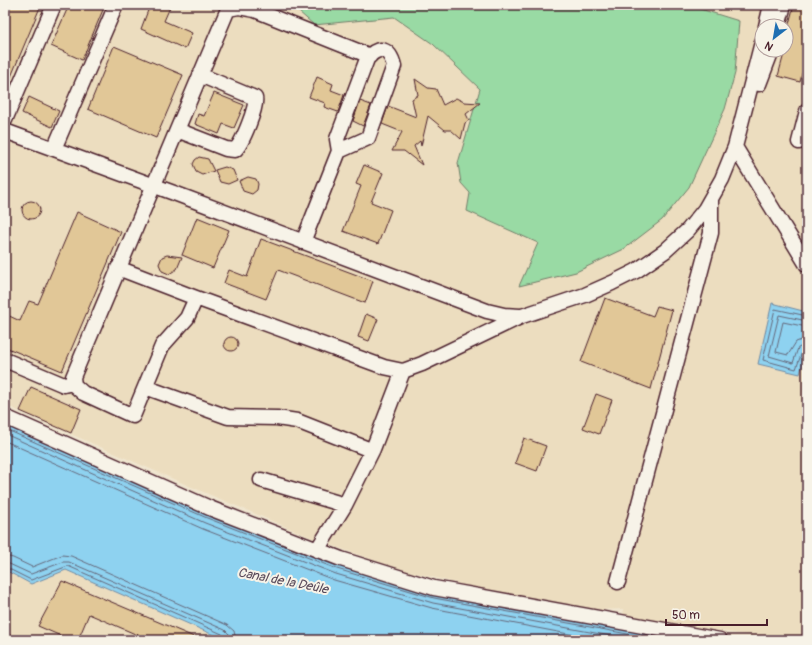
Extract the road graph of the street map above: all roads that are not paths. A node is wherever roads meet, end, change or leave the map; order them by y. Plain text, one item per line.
1 (54, 5) edge
2 (116, 5) edge
3 (771, 5) edge
4 (784, 5) edge
5 (228, 7) edge
6 (768, 18) edge
7 (780, 18) edge
8 (370, 56) junction
9 (758, 58) edge
10 (769, 58) edge
11 (200, 75) junction
12 (745, 109) junction
13 (807, 112) edge
14 (5, 120) edge
15 (177, 130) junction
16 (5, 131) edge
17 (799, 142) dead end
18 (735, 147) junction
19 (54, 149) junction
20 (339, 151) junction
21 (153, 185) junction
22 (711, 200) junction
23 (304, 242) junction
24 (807, 265) edge
25 (118, 268) junction
26 (196, 298) junction
27 (522, 316) junction
28 (5, 360) edge
29 (403, 371) junction
30 (73, 383) junction
31 (145, 387) junction
32 (5, 417) edge
33 (368, 449) dead end
34 (261, 480) dead end
35 (345, 505) junction
36 (316, 550) junction
37 (618, 582) dead end
38 (720, 640) edge

1 - 14 street
2 - 19 street
3 - 6 street
4 - 7 street
5 - 8 street
5 - 11 street
8 - 20 street
8 - 20 street
9 - 12 street
10 - 12 street
11 - 15 street
11 - 15 street
12 - 18 street
13 - 17 street
15 - 21 street
16 - 19 street
18 - 22 street
18 - 24 street
19 - 21 street
20 - 23 street
21 - 23 street
21 - 25 street
22 - 27 street
22 - 37 street
23 - 27 street
25 - 26 street
25 - 30 street
26 - 29 street
26 - 31 street
27 - 29 street
28 - 30 street
29 - 35 street
30 - 31 street
31 - 33 street
32 - 36 street
34 - 35 street
35 - 36 street
36 - 38 street

